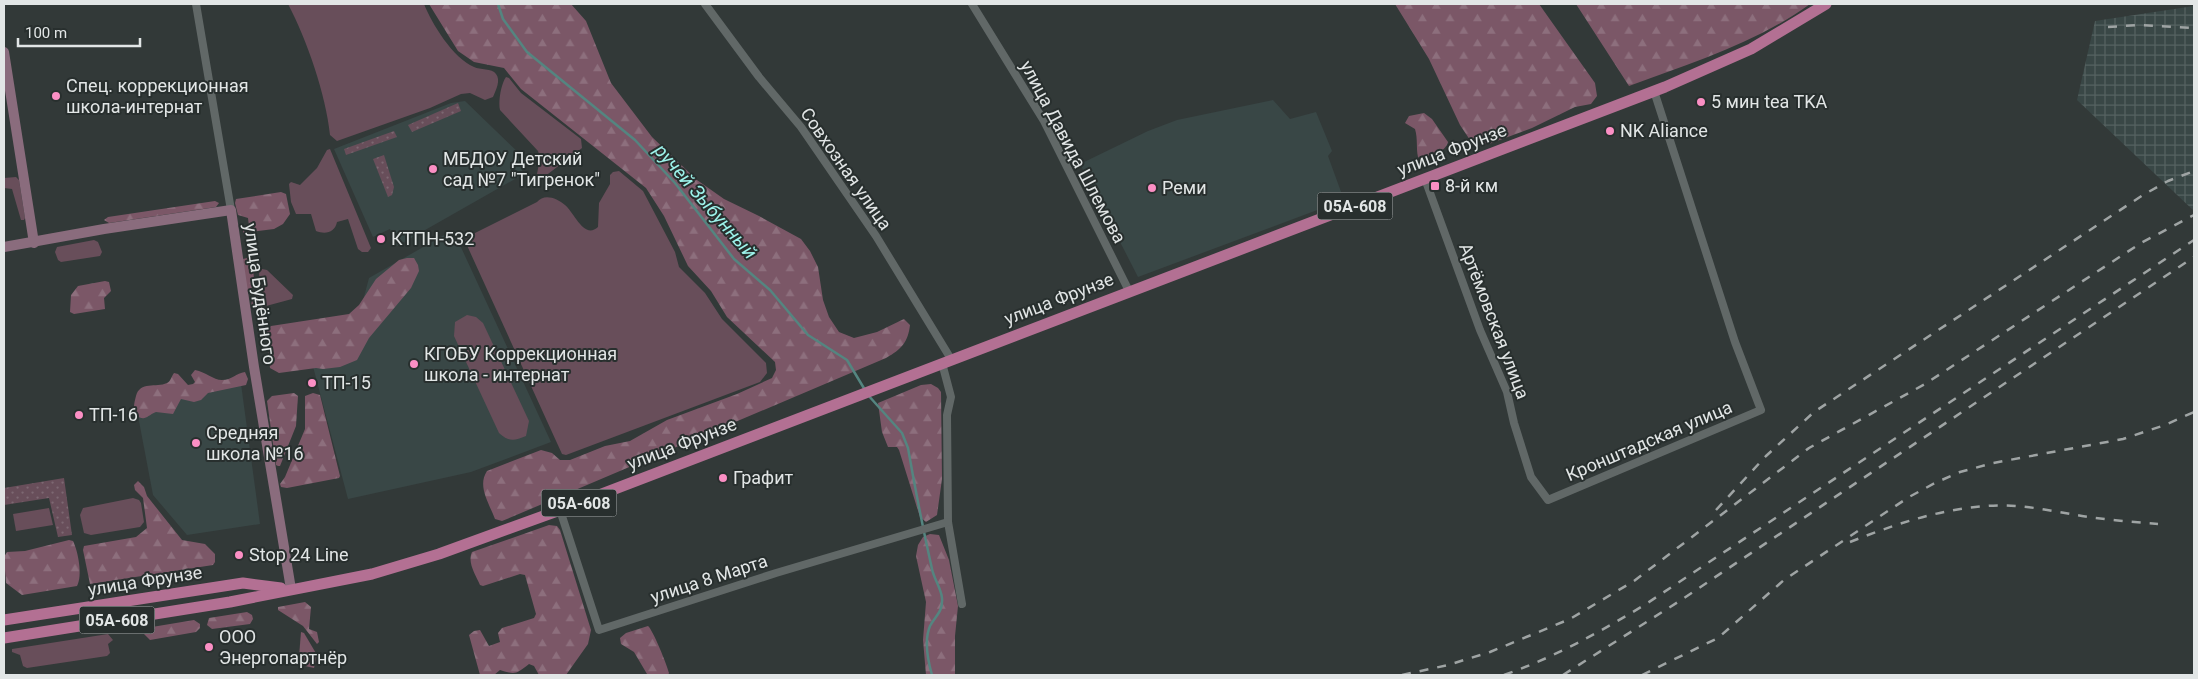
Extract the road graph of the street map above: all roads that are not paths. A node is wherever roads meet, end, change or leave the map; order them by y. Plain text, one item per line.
1 (196, 4) edge
2 (705, 4) edge
3 (972, 4) edge
4 (1826, 4) edge
5 (4, 52) edge
6 (1654, 91) junction
7 (1425, 179) junction
8 (231, 210) junction
9 (34, 243) junction
10 (4, 247) edge
11 (1129, 291) junction
12 (947, 361) junction
13 (1548, 500) joint
14 (560, 510) junction
15 (948, 522) junction
16 (291, 589) junction
17 (962, 604) dead end
18 (4, 620) edge
19 (4, 638) edge

1 - 8 street, улица Будённого
2 - 12 street, Совхозная улица
3 - 11 street, улица Давида Шлемова
4 - 6 main road, улица Фрунзе / 05А-608
5 - 9 main road
6 - 7 main road, улица Фрунзе / 05А-608
6 - 13 street, Кронштадская улица
7 - 11 main road, улица Фрунзе / 05А-608
7 - 13 street, Артёмовская улица
8 - 9 main road
8 - 16 main road, улица Будённого
9 - 10 main road
11 - 12 main road, улица Фрунзе / 05А-608
12 - 14 main road, улица Фрунзе / 05А-608
12 - 15 street
14 - 15 street, улица 8 Марта
14 - 16 main road, улица Фрунзе / 05А-608
15 - 17 street
16 - 18 main road, улица Фрунзе / 05А-608
16 - 19 main road, улица Фрунзе / 05А-608

